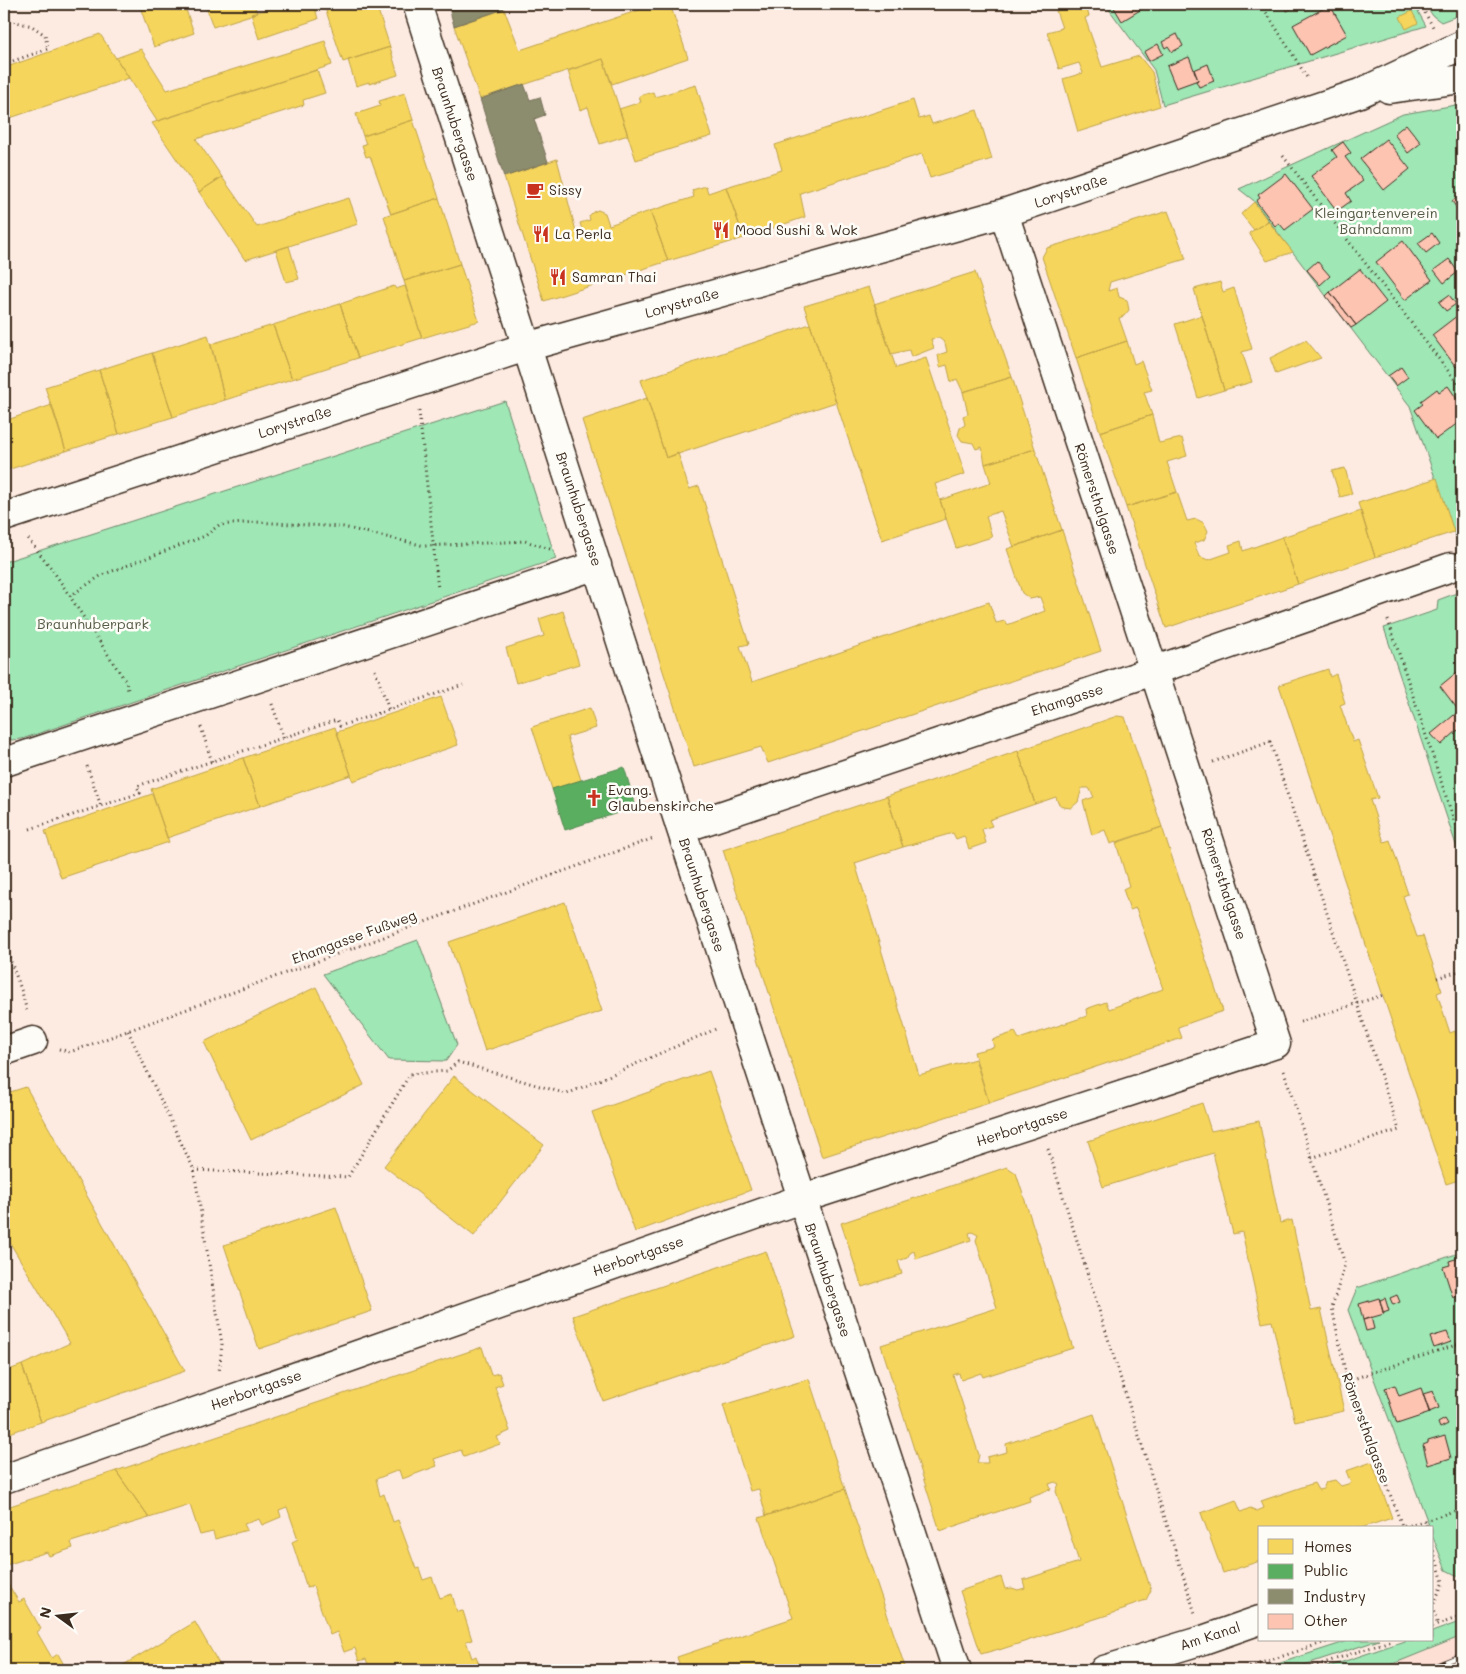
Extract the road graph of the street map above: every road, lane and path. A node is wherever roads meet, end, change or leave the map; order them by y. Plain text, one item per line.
1 (417, 4) edge
2 (1261, 4) edge
3 (4, 19) edge
4 (1462, 45) edge
5 (4, 64) edge
6 (1462, 79) edge
7 (1360, 93) junction
8 (1325, 105) junction
9 (1283, 156) dead end
10 (1004, 213) junction
11 (526, 347) junction
12 (415, 383) junction
13 (1462, 390) edge
14 (6, 516) edge
15 (433, 545) junction
16 (552, 550) dead end
17 (597, 565) junction
18 (1450, 567) dead end
19 (70, 596) junction
20 (441, 616) junction
21 (1388, 620) dead end
22 (366, 642) junction
23 (1153, 671) junction
24 (263, 676) junction
25 (463, 685) dead end
26 (193, 700) junction
27 (389, 710) junction
28 (135, 719) junction
29 (77, 738) junction
30 (284, 739) junction
31 (6, 761) edge
32 (212, 762) junction
33 (1205, 764) dead end
34 (101, 806) junction
35 (30, 829) dead end
36 (681, 829) junction
37 (1462, 845) edge
38 (4, 943) edge
39 (1462, 970) edge
40 (1437, 978) dead end
41 (22, 992) dead end
42 (1383, 995) dead end
43 (1358, 1003) junction
44 (742, 1018) junction
45 (128, 1031) junction
46 (1284, 1035) junction
47 (33, 1041) joint
48 (4, 1051) edge
49 (1040, 1121) junction
50 (1312, 1158) junction
51 (194, 1170) junction
52 (801, 1199) junction
53 (1462, 1342) edge
54 (1347, 1381) junction
55 (216, 1404) junction
56 (4, 1478) edge
57 (1462, 1508) edge
58 (1425, 1521) junction
59 (1426, 1526) edge
60 (1434, 1553) edge
61 (1434, 1603) edge
62 (1434, 1614) edge
63 (1462, 1616) edge
64 (1258, 1621) edge
65 (1438, 1625) junction
66 (1434, 1626) edge
67 (1203, 1640) junction
68 (1326, 1642) edge
69 (1387, 1642) edge
70 (957, 1670) edge
71 (1104, 1670) edge
72 (1240, 1670) edge
73 (1303, 1670) edge

1 - 11 street, Braunhubergasse
2 - 8 path
3 - 5 path
4 - 7 street, Lorystraße
6 - 7 street, Lorystraße
7 - 8 street, Lorystraße
8 - 10 street, Lorystraße
9 - 13 path
10 - 11 street, Lorystraße
10 - 23 street, Römersthalgasse
11 - 12 street, Lorystraße
11 - 17 street, Braunhubergasse
12 - 14 street, Lorystraße
12 - 15 path
14 - 19 path
15 - 16 path
15 - 19 path
15 - 20 path
17 - 20 street
17 - 36 street, Braunhubergasse
18 - 23 street, Ehamgasse
19 - 28 path
20 - 22 street
21 - 37 path
22 - 24 street
22 - 27 path
23 - 36 street, Ehamgasse
23 - 46 street, Römersthalgasse
24 - 26 street
24 - 30 path
25 - 27 path
26 - 28 street
26 - 32 path
27 - 30 path
28 - 29 street
29 - 31 street
29 - 34 path
30 - 32 path
32 - 34 path
33 - 43 path
34 - 35 path
36 - 44 street, Braunhubergasse
36 - 45 path, Ehamgasse Fußweg
38 - 41 path
39 - 40 path
42 - 43 path
43 - 46 path
43 - 50 path
44 - 51 path
44 - 52 street, Braunhubergasse
45 - 47 path, Ehamgasse Fußweg
45 - 51 path
46 - 49 street, Herbortgasse
46 - 50 path, Römersthalgasse
47 - 48 street
49 - 52 street, Herbortgasse
49 - 67 path
50 - 54 path, Römersthalgasse
51 - 55 path
52 - 55 street, Herbortgasse
52 - 70 street, Braunhubergasse
53 - 54 path
54 - 58 path, Römersthalgasse
55 - 56 street, Herbortgasse
57 - 58 path
58 - 59 path
60 - 61 path
62 - 65 path
63 - 65 path
64 - 67 street, Am Kanal
65 - 66 path
67 - 71 street, Am Kanal
68 - 72 path
69 - 73 path

